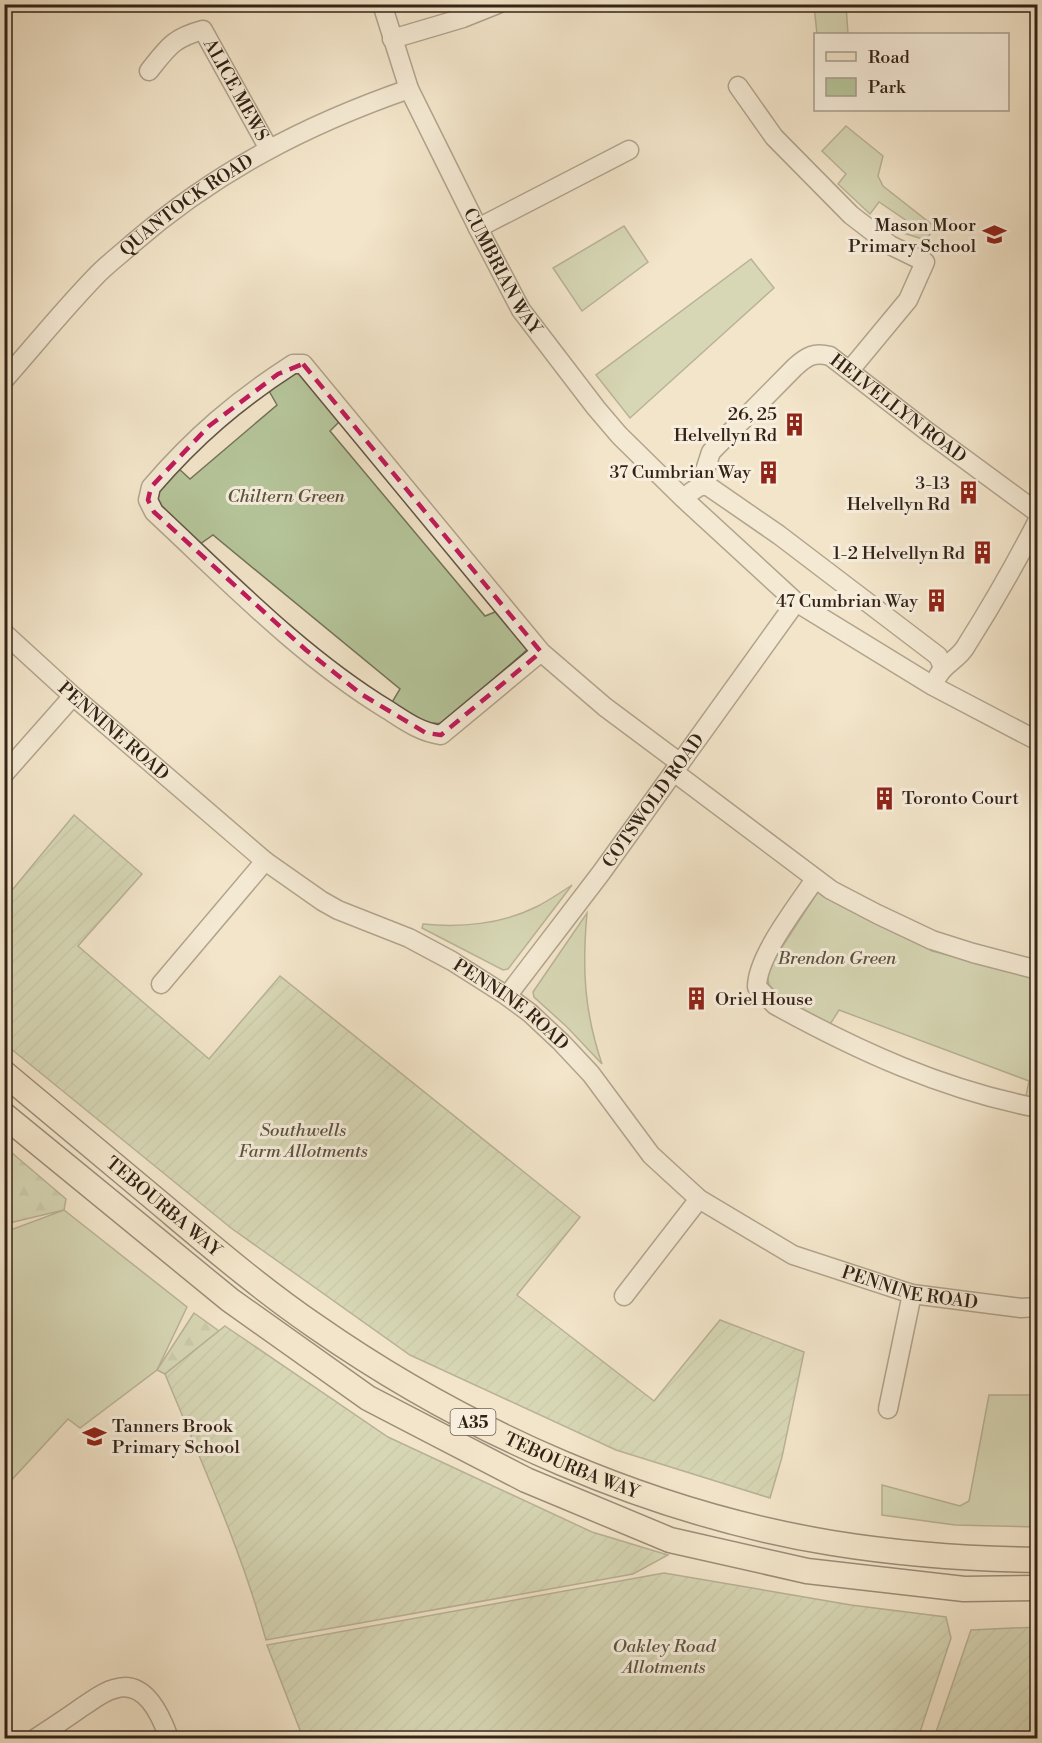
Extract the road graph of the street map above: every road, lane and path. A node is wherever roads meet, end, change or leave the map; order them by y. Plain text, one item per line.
1 (382, 4) edge
2 (498, 4) edge
3 (392, 39) junction
4 (149, 71) dead end
5 (738, 86) dead end
6 (409, 89) junction
7 (269, 149) junction
8 (628, 150) dead end
9 (478, 228) junction
10 (850, 370) junction
11 (4, 380) edge
12 (700, 486) junction
13 (684, 499) junction
14 (1038, 513) edge
15 (1038, 520) edge
16 (796, 602) junction
17 (4, 633) edge
18 (541, 652) junction
19 (943, 667) junction
20 (933, 686) junction
21 (73, 696) junction
22 (1038, 741) edge
23 (677, 768) junction
24 (4, 774) edge
25 (265, 861) junction
26 (815, 879) junction
27 (1038, 970) edge
28 (161, 984) dead end
29 (507, 996) junction
30 (4, 1073) edge
31 (1038, 1108) edge
32 (4, 1115) edge
33 (699, 1199) junction
34 (912, 1294) junction
35 (624, 1296) dead end
36 (1038, 1306) edge
37 (888, 1409) dead end
38 (1038, 1560) edge
39 (1038, 1588) edge
40 (36, 1738) edge
41 (170, 1738) edge

1 - 3 street, CUMBRIAN WAY
2 - 3 street
3 - 6 street, CUMBRIAN WAY
4 - 7 street, ALICE MEWS
5 - 10 street
6 - 7 street, QUANTOCK ROAD
6 - 9 street, CUMBRIAN WAY
7 - 11 street, QUANTOCK ROAD
8 - 9 street
9 - 13 street, CUMBRIAN WAY
10 - 12 street, HELVELLYN ROAD
10 - 14 street, HELVELLYN ROAD
12 - 13 street
12 - 19 street
13 - 16 street, CUMBRIAN WAY
15 - 19 street
16 - 20 street, CUMBRIAN WAY
16 - 23 street, COTSWOLD ROAD
17 - 21 street, PENNINE ROAD
18 - 18 street
18 - 23 street
19 - 20 street
20 - 22 street, CUMBRIAN WAY
21 - 24 street
21 - 25 street, PENNINE ROAD
23 - 26 street
23 - 29 street, COTSWOLD ROAD
25 - 28 street
25 - 29 street, PENNINE ROAD
26 - 27 street
26 - 31 street
29 - 33 street, PENNINE ROAD
30 - 38 main road, TEBOURBA WAY / A35
32 - 39 main road, TEBOURBA WAY / A35
33 - 34 street, PENNINE ROAD
33 - 35 street
34 - 36 street, PENNINE ROAD
34 - 37 street
40 - 41 street

